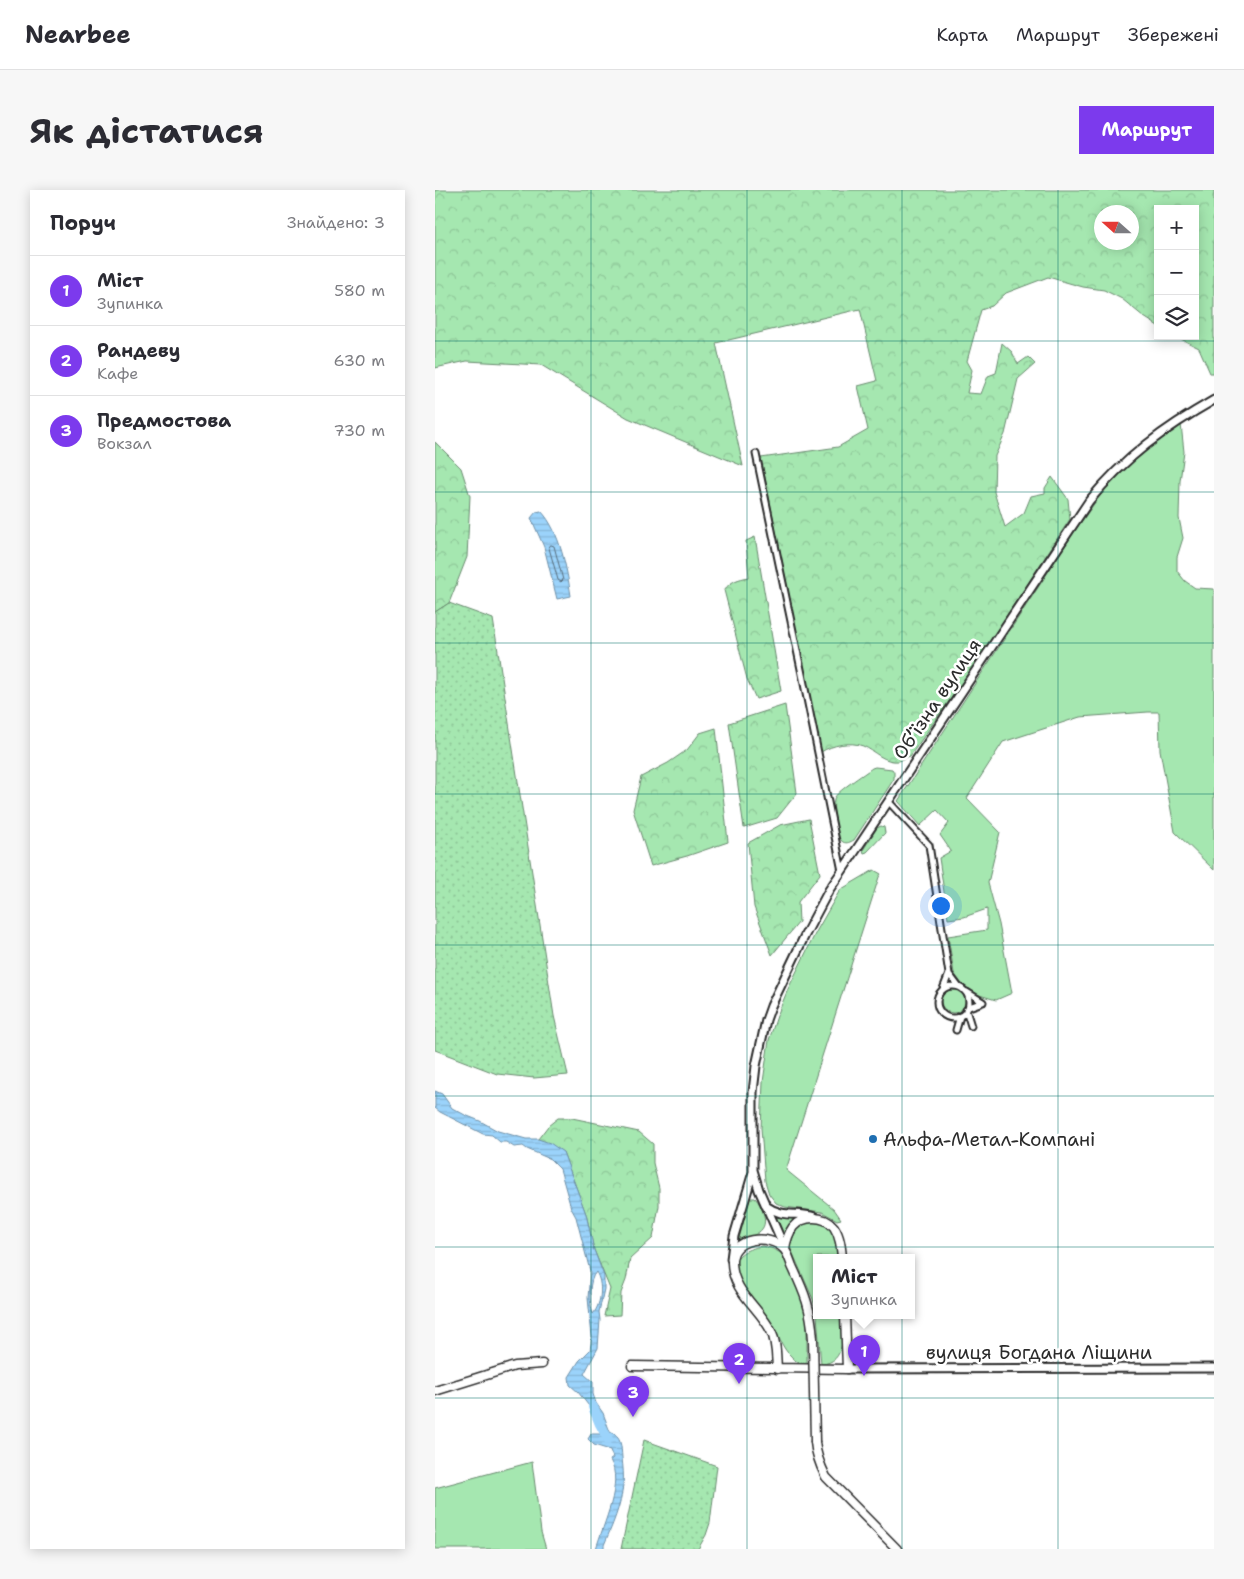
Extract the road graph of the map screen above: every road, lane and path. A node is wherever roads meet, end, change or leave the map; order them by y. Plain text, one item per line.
1 (1214, 400) edge
2 (756, 454) dead end
3 (888, 801) junction
4 (841, 871) junction
5 (949, 974) junction
6 (958, 986) junction
7 (943, 989) junction
8 (967, 992) junction
9 (964, 1012) junction
10 (952, 1018) junction
11 (753, 1170) junction
12 (766, 1206) junction
13 (816, 1217) junction
14 (785, 1249) junction
15 (842, 1254) edge
16 (731, 1261) junction
17 (845, 1319) edge
18 (542, 1364) dead end
19 (632, 1366) dead end
20 (1214, 1368) edge
21 (777, 1369) junction
22 (847, 1369) junction
23 (435, 1391) edge
24 (897, 1549) edge

1 - 3 main road, Об’їзна вулиця
2 - 4 street
3 - 4 main road, Об’їзна вулиця
3 - 5 street
4 - 11 main road, Об’їзна вулиця
5 - 6 street
5 - 7 street
6 - 7 street
6 - 8 street
7 - 10 street
8 - 9 street
8 - 9 street
9 - 10 street
9 - 10 street
11 - 12 main road
11 - 16 main road
12 - 13 main road
12 - 14 main road
13 - 14 main road
13 - 15 main road
14 - 16 main road
14 - 24 main road, bridge
16 - 21 main road
17 - 22 main road
18 - 23 main road
19 - 21 main road
20 - 22 main road, вулиця Богдана Ліщини
21 - 22 main road

